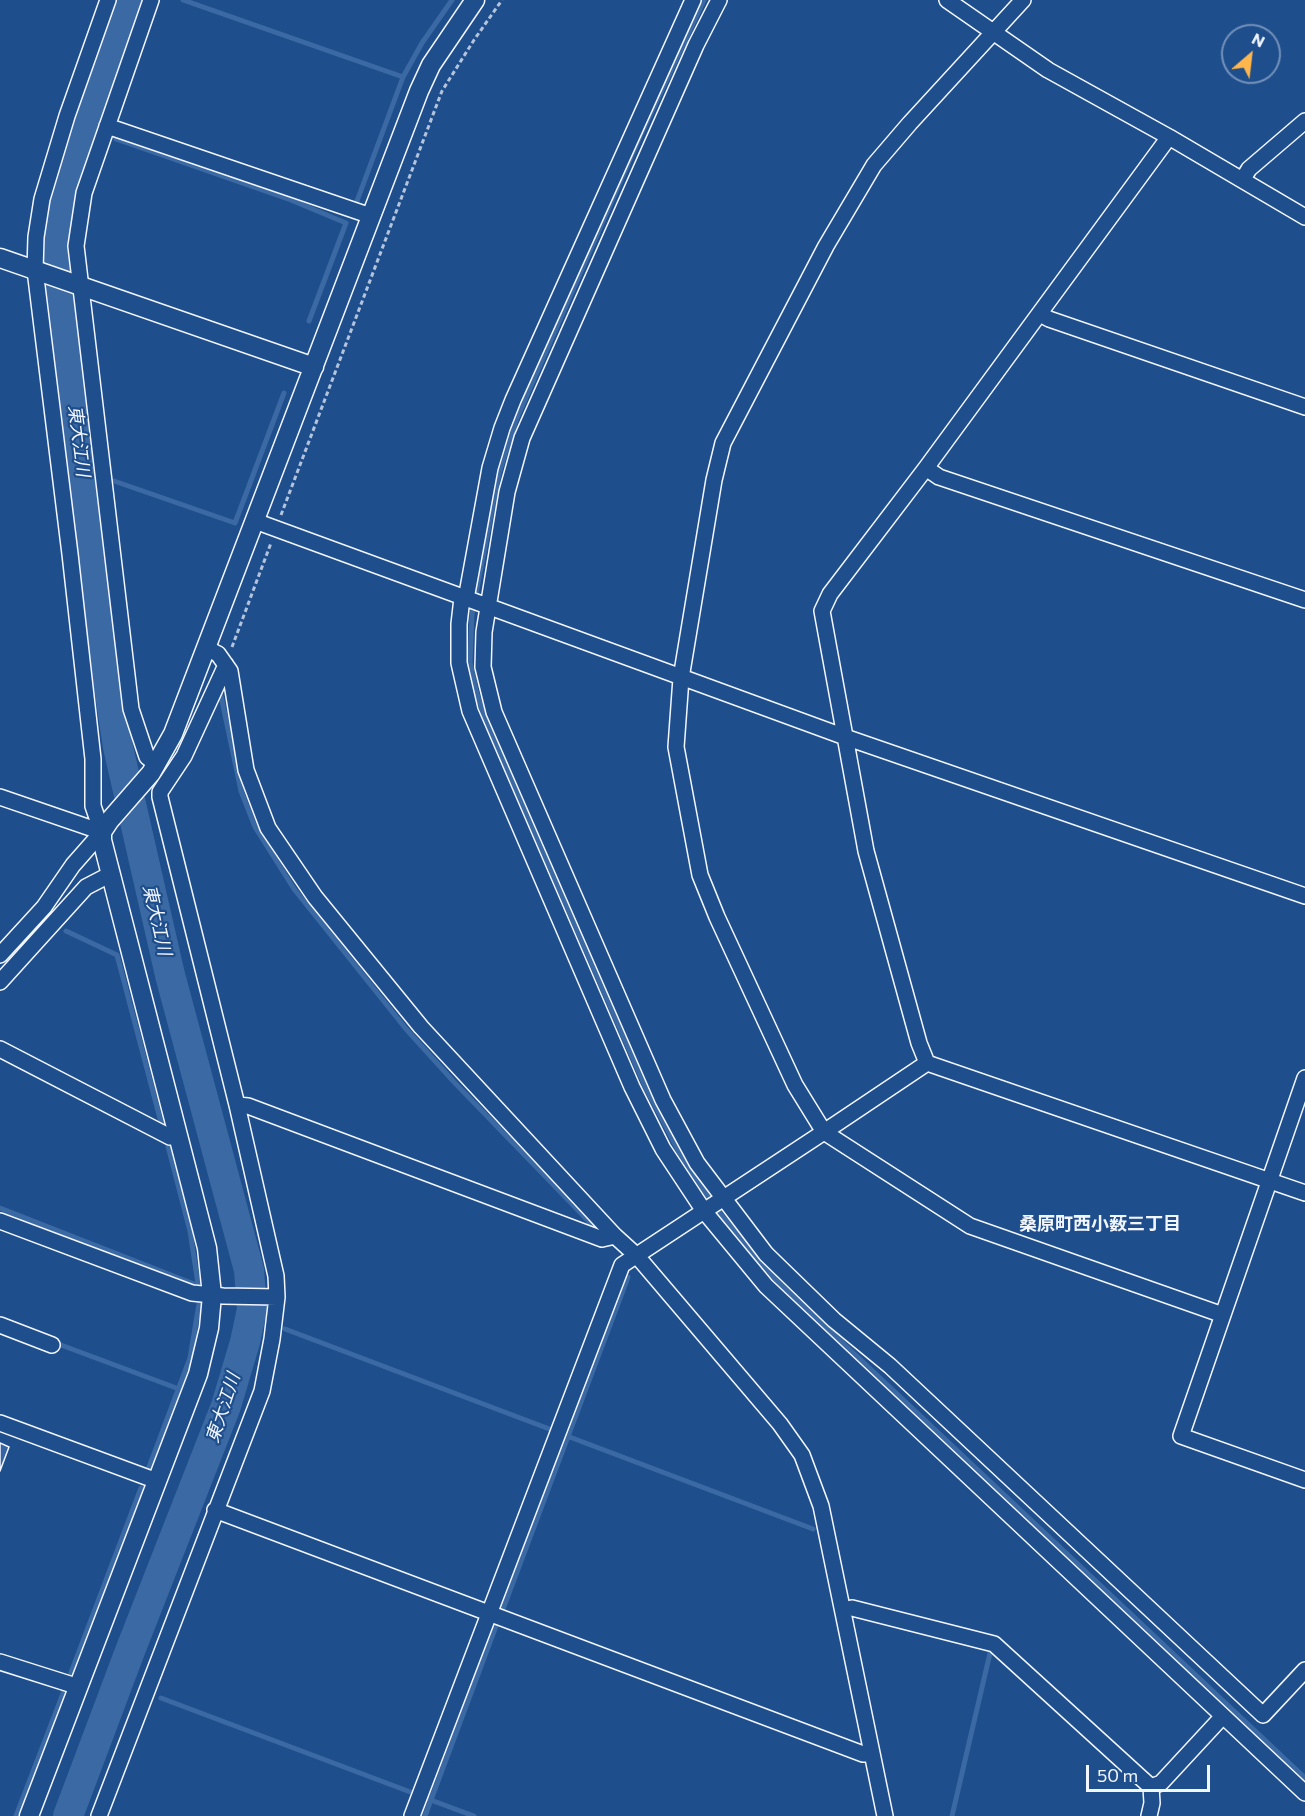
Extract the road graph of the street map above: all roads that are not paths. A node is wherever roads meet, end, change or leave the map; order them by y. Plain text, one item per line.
1 (108, 0) edge
2 (151, 0) edge
3 (475, 0) edge
4 (693, 0) edge
5 (719, 0) edge
6 (947, 0) edge
7 (1023, 0) edge
8 (993, 32) junction
9 (1305, 121) edge
10 (107, 126) junction
11 (1169, 137) junction
12 (1243, 179) junction
13 (371, 216) junction
14 (1305, 217) edge
15 (0, 258) edge
16 (39, 272) junction
17 (79, 286) junction
18 (1040, 314) junction
19 (314, 367) junction
20 (1305, 406) edge
21 (926, 468) junction
22 (255, 521) junction
23 (465, 599) junction
24 (1305, 600) edge
25 (486, 607) junction
26 (206, 648) junction
27 (226, 665) junction
28 (681, 678) junction
29 (845, 737) junction
30 (154, 769) junction
31 (0, 797) edge
32 (106, 826) junction
33 (111, 874) junction
34 (1305, 896) edge
35 (0, 956) edge
36 (0, 982) edge
37 (0, 1049) edge
38 (927, 1063) junction
39 (1305, 1078) edge
40 (237, 1105) junction
41 (824, 1132) junction
42 (179, 1136) junction
43 (1270, 1181) junction
44 (1305, 1193) edge
45 (713, 1204) junction
46 (0, 1221) edge
47 (615, 1236) junction
48 (637, 1256) junction
49 (217, 1295) junction
50 (273, 1297) junction
51 (1223, 1315) junction
52 (0, 1325) edge
53 (52, 1345) dead end
54 (0, 1423) edge
55 (1305, 1480) edge
56 (157, 1481) junction
57 (215, 1510) junction
58 (843, 1610) junction
59 (489, 1613) junction
60 (0, 1662) edge
61 (1305, 1670) edge
62 (80, 1687) junction
63 (1223, 1716) junction
64 (872, 1754) junction
65 (1151, 1787) junction
66 (1305, 1793) edge
67 (29, 1816) edge
68 (99, 1816) edge
69 (412, 1816) edge
70 (885, 1816) edge
71 (1149, 1816) edge

1 - 16 street
2 - 10 street
3 - 13 street
4 - 23 street
5 - 25 street
6 - 8 street
7 - 8 street
8 - 11 street
8 - 28 street
9 - 12 street
10 - 13 street
10 - 17 street
11 - 12 street
11 - 18 street
12 - 14 street
13 - 19 street
15 - 16 street
16 - 17 street
16 - 32 street
17 - 19 street
17 - 30 street
18 - 20 street
18 - 21 street
19 - 22 street
21 - 24 street
21 - 29 street
22 - 23 street
22 - 26 street
23 - 25 street
23 - 45 street
25 - 28 street
25 - 45 street
26 - 27 street
26 - 30 street
27 - 40 street
27 - 47 street
28 - 29 street
28 - 41 street
29 - 34 street
29 - 38 street
30 - 32 street
31 - 32 street
32 - 33 street
32 - 35 street
33 - 36 street
33 - 42 street
37 - 42 street
38 - 41 street
38 - 43 street
39 - 43 street
40 - 47 street
40 - 50 street
41 - 45 street
41 - 51 street
42 - 49 street
43 - 44 street
43 - 51 street
45 - 48 street
45 - 61 street
45 - 63 street
46 - 49 street
47 - 48 street
48 - 58 street
48 - 59 street
49 - 50 street
49 - 56 street
50 - 57 street
51 - 55 street
52 - 53 street
54 - 56 street
56 - 62 street
57 - 59 street
57 - 68 street
58 - 64 street
58 - 65 street
59 - 64 street
59 - 69 street
60 - 62 street
62 - 67 street
63 - 65 street
63 - 66 street
64 - 70 street
65 - 71 street

